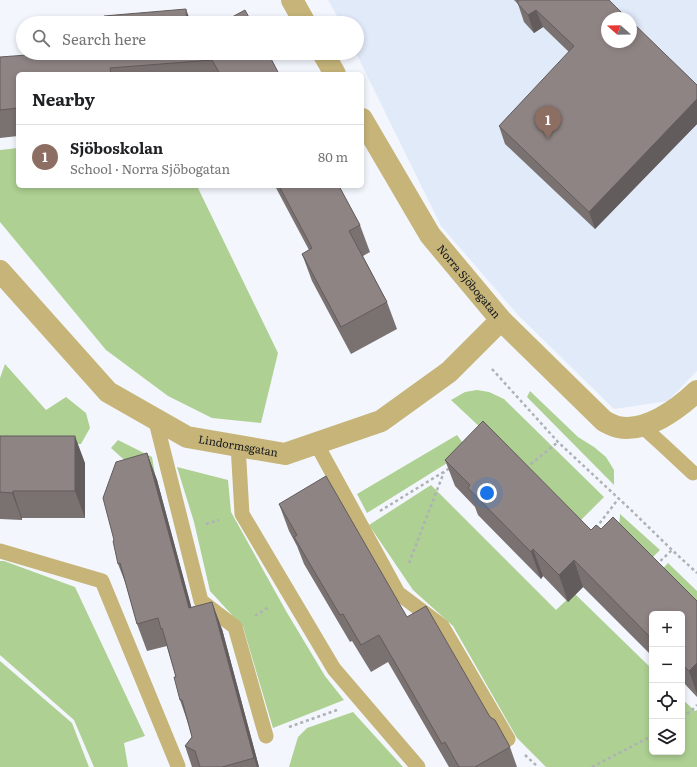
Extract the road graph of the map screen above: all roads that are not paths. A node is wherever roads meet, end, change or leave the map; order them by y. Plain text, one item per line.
1 (292, 0) edge
2 (302, 16) edge
3 (327, 60) edge
4 (334, 72) edge
5 (364, 122) edge
6 (0, 271) edge
7 (500, 320) junction
8 (697, 391) edge
9 (155, 418) junction
10 (642, 426) junction
11 (316, 443) junction
12 (238, 445) junction
13 (693, 473) dead end
14 (0, 551) edge
15 (266, 736) road end
16 (508, 739) dead end
17 (178, 766) dead end
18 (418, 767) edge

1 - 2 street
3 - 4 street
5 - 7 street, Norra Sjöbogatan
6 - 9 street, Lindormsgatan
7 - 10 street, Norra Sjöbogatan
7 - 11 street, Lindormsgatan
8 - 10 street
9 - 12 street, Lindormsgatan
9 - 15 lane
10 - 13 lane
11 - 12 street, Lindormsgatan
11 - 16 lane
12 - 18 lane
14 - 17 lane

